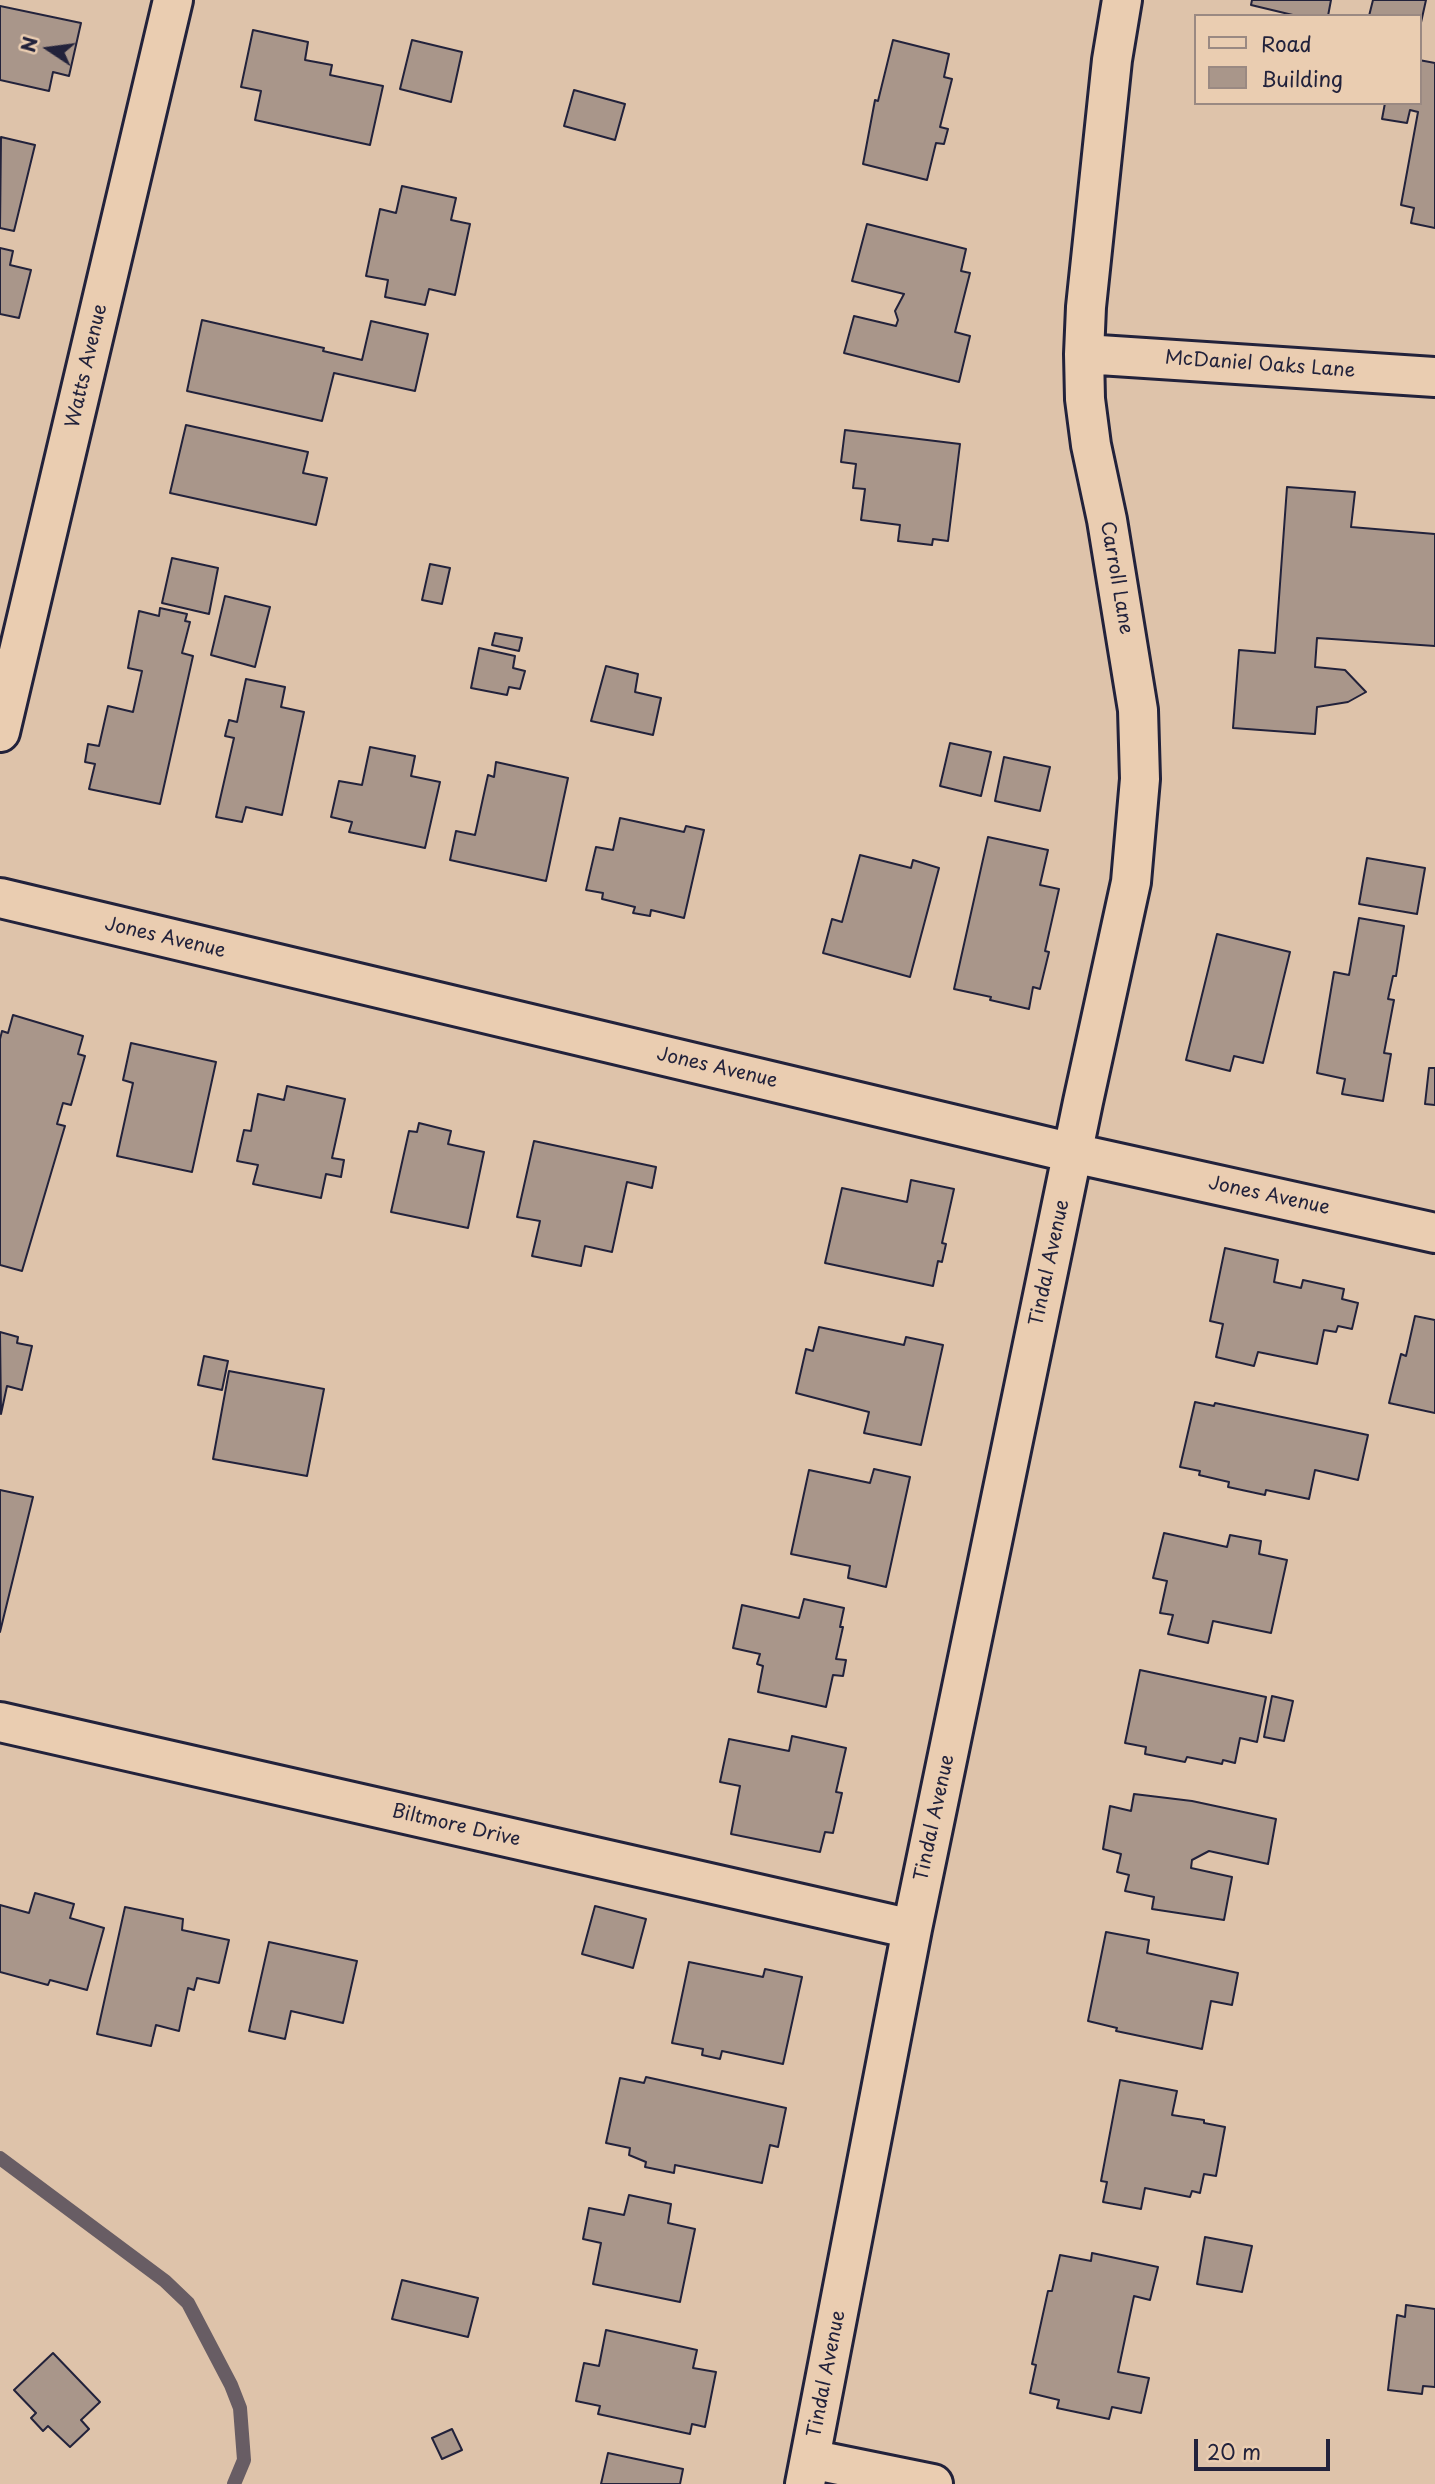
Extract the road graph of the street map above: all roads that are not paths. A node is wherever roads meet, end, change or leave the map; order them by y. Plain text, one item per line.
1 (173, 0) edge
2 (1122, 0) edge
3 (1084, 354) junction
4 (1435, 377) edge
5 (0, 732) edge
6 (0, 898) edge
7 (1073, 1153) junction
8 (1435, 1233) edge
9 (0, 1722) edge
10 (912, 1929) junction
11 (808, 2472) edge
12 (933, 2484) edge

1 - 5 street, Watts Avenue
2 - 3 street, Carroll Lane
3 - 4 street, McDaniel Oaks Lane
3 - 7 street, Carroll Lane
6 - 7 street, Jones Avenue
7 - 8 street, Jones Avenue
7 - 10 street, Tindal Avenue
9 - 10 street, Biltmore Drive
10 - 11 street, Tindal Avenue
11 - 12 street

